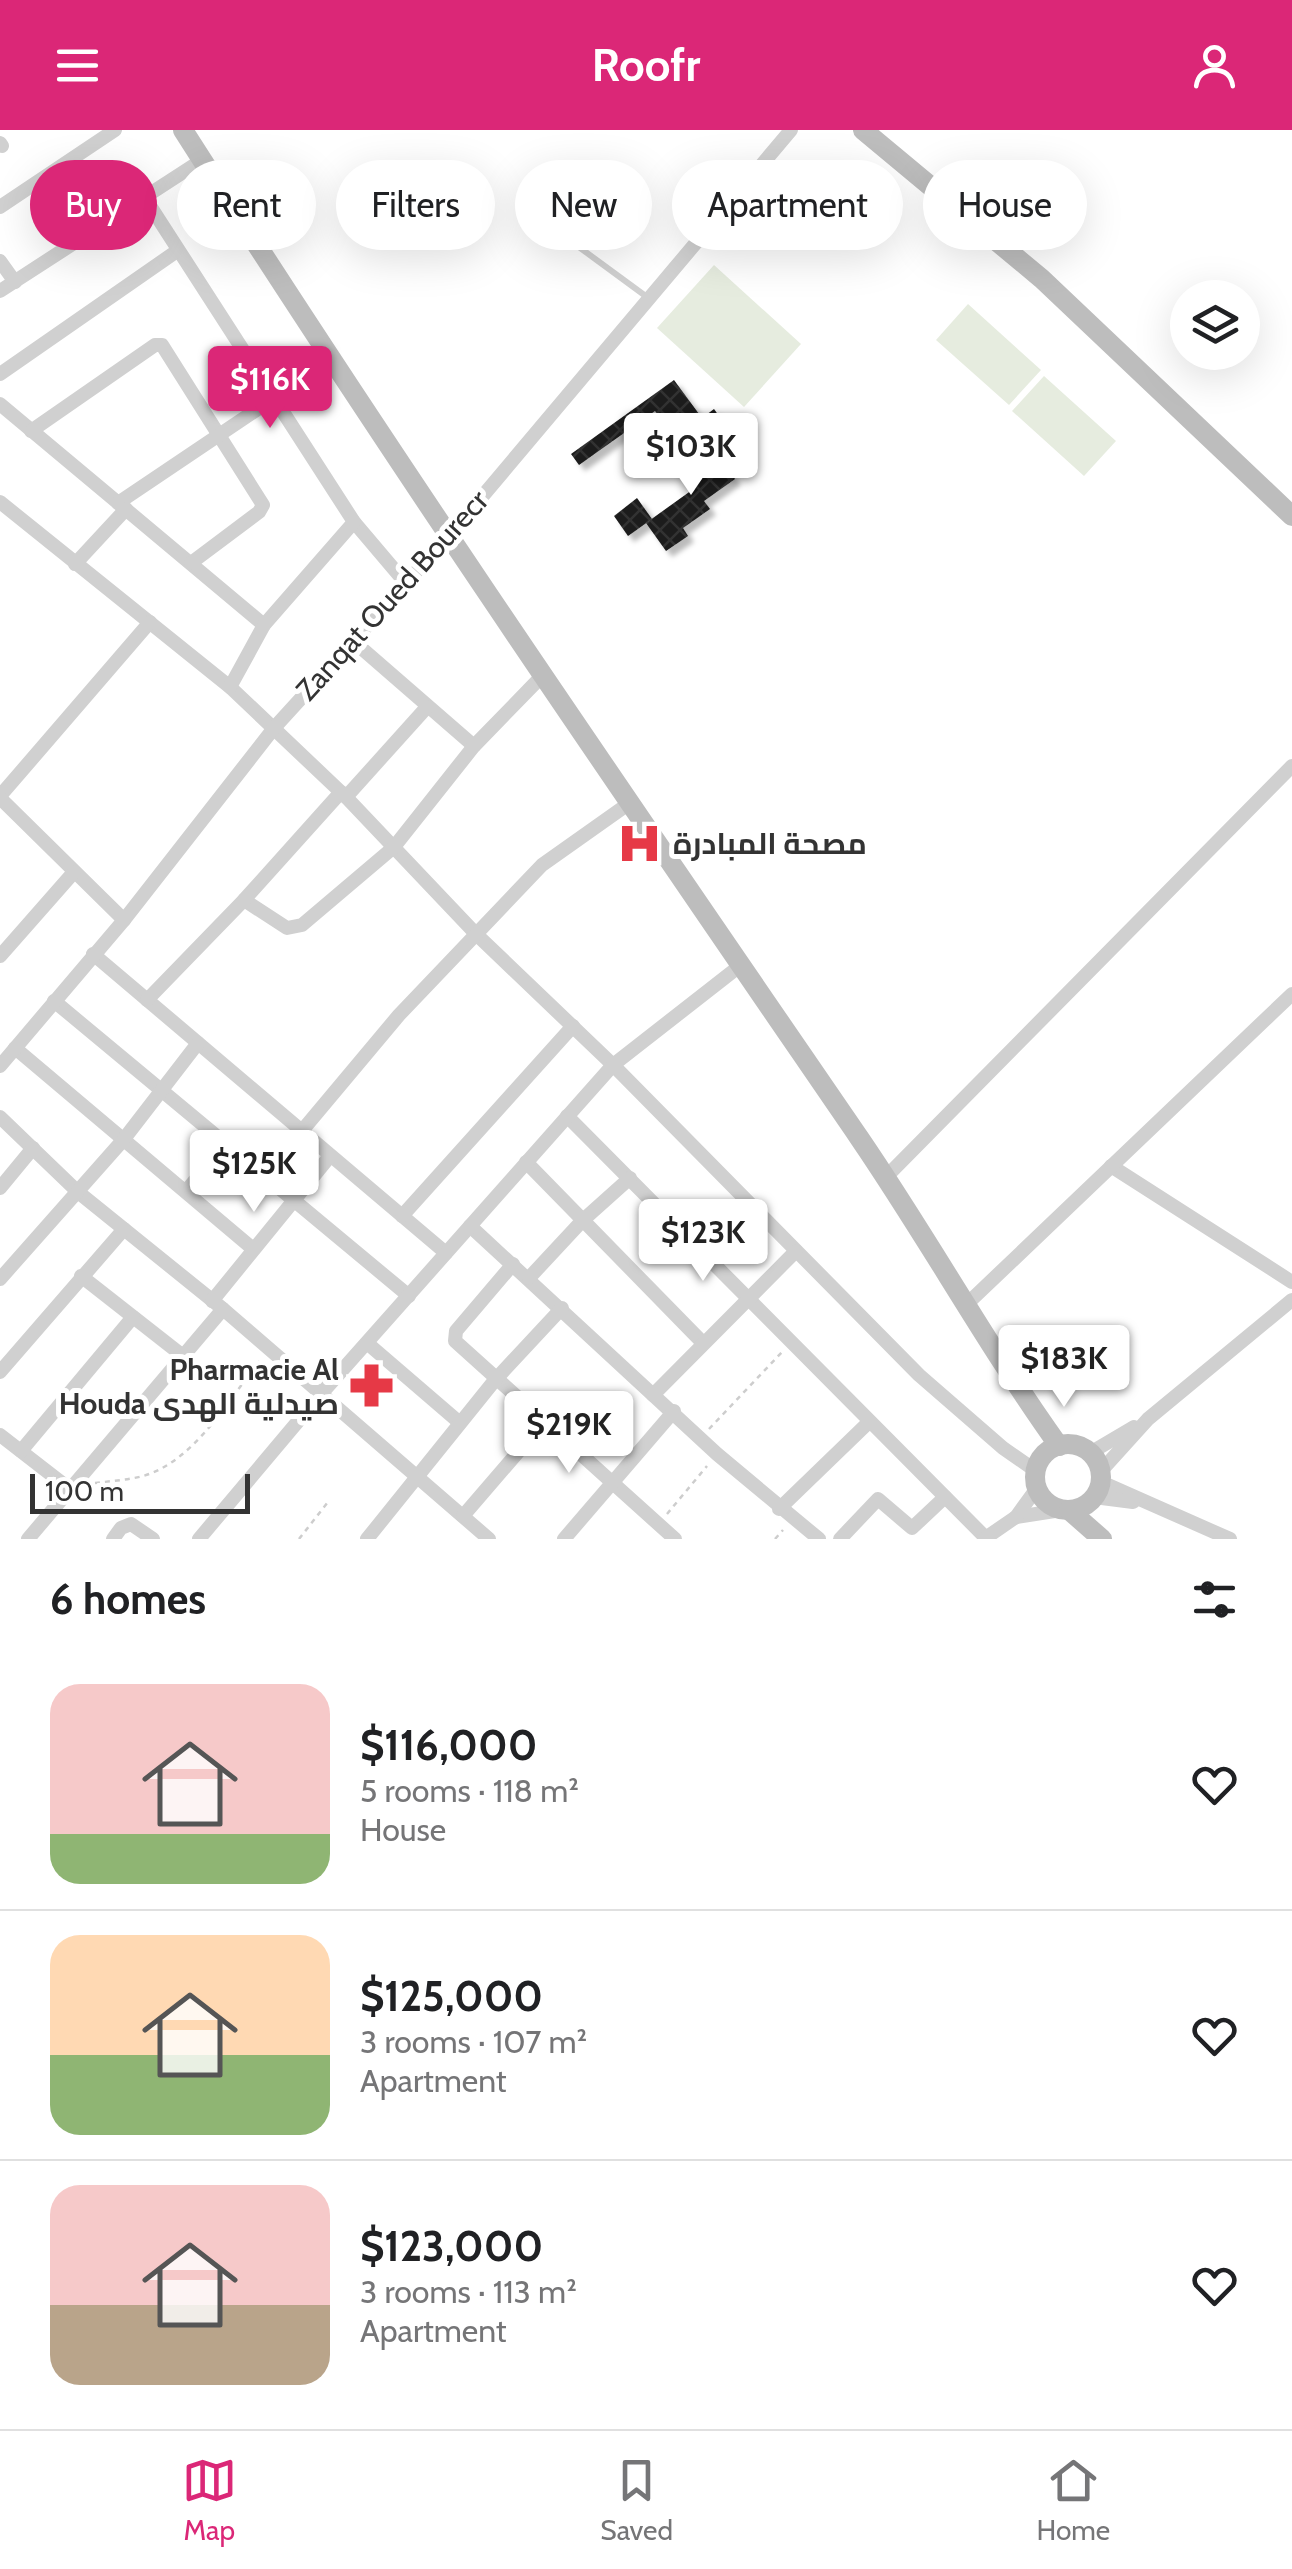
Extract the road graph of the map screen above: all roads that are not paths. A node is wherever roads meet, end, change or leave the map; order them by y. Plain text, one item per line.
1 (183, 130) edge
2 (791, 130) edge
3 (862, 130) edge
4 (105, 133) edge
5 (202, 160) edge
6 (0, 207) edge
7 (157, 218) edge
8 (65, 250) edge
9 (261, 250) edge
10 (583, 250) edge
11 (177, 251) junction
12 (0, 261) edge
13 (15, 282) junction
14 (0, 292) edge
15 (648, 298) junction
16 (332, 359) junction
17 (0, 374) edge
18 (276, 399) junction
19 (0, 404) edge
20 (31, 432) junction
21 (220, 436) junction
22 (1, 504) edge
23 (122, 506) junction
24 (1292, 516) edge
25 (354, 522) junction
26 (449, 536) junction
27 (191, 563) junction
28 (75, 564) junction
29 (404, 581) junction
30 (150, 622) junction
31 (264, 624) junction
32 (352, 640) junction
33 (543, 675) junction
34 (230, 687) junction
35 (427, 706) junction
36 (274, 728) junction
37 (474, 746) junction
38 (1292, 766) edge
39 (344, 794) junction
40 (0, 797) edge
41 (630, 802) junction
42 (394, 847) junction
43 (74, 872) junction
44 (244, 900) junction
45 (124, 920) junction
46 (476, 934) junction
47 (93, 954) junction
48 (0, 956) edge
49 (741, 965) junction
50 (1292, 994) edge
51 (147, 1000) junction
52 (54, 1001) junction
53 (573, 1026) junction
54 (198, 1044) junction
55 (15, 1048) junction
56 (613, 1065) junction
57 (0, 1066) edge
58 (162, 1089) junction
59 (567, 1116) junction
60 (0, 1117) edge
61 (301, 1132) junction
62 (124, 1139) junction
63 (225, 1144) junction
64 (32, 1148) junction
65 (330, 1156) junction
66 (526, 1162) junction
67 (1111, 1166) junction
68 (886, 1177) junction
69 (630, 1178) junction
70 (0, 1188) edge
71 (186, 1190) junction
72 (78, 1192) junction
73 (294, 1202) junction
74 (402, 1216) junction
75 (582, 1221) junction
76 (470, 1226) junction
77 (124, 1229) junction
78 (253, 1250) junction
79 (796, 1251) junction
80 (446, 1253) junction
81 (513, 1264) junction
82 (81, 1276) junction
83 (528, 1278) junction
84 (0, 1280) edge
85 (1292, 1282) edge
86 (409, 1296) junction
87 (747, 1298) junction
88 (1292, 1300) edge
89 (968, 1303) junction
90 (217, 1305) junction
91 (562, 1308) junction
92 (133, 1316) junction
93 (702, 1342) junction
94 (366, 1343) junction
95 (183, 1356) junction
96 (0, 1372) edge
97 (495, 1380) junction
98 (321, 1394) junction
99 (653, 1394) junction
100 (674, 1411) junction
101 (460, 1422) junction
102 (869, 1422) junction
103 (542, 1423) junction
104 (0, 1435) edge
105 (1053, 1449) junction
106 (21, 1451) junction
107 (417, 1477) junction
108 (1037, 1479) junction
109 (612, 1484) junction
110 (72, 1488) junction
111 (1086, 1490) junction
112 (945, 1497) junction
113 (780, 1509) junction
114 (462, 1516) junction
115 (1016, 1517) junction
116 (985, 1538) edge
117 (28, 1539) edge
118 (113, 1539) edge
119 (154, 1539) edge
120 (199, 1539) edge
121 (367, 1539) edge
122 (489, 1539) edge
123 (564, 1539) edge
124 (675, 1539) edge
125 (819, 1539) edge
126 (840, 1539) edge
127 (1105, 1539) edge
128 (1230, 1539) edge

1 - 5 street
2 - 15 street, Zanqat Oued Bourecr
3 - 24 street
4 - 6 street
7 - 11 street
8 - 13 street
9 - 16 street
10 - 15 lane
11 - 17 street
11 - 18 street
12 - 13 street
13 - 14 street
15 - 26 street, Zanqat Oued Bourecr
16 - 18 street
16 - 26 street
18 - 21 street
18 - 25 street
19 - 20 street
20 - 21 street
20 - 23 street
21 - 23 street
21 - 27 street
22 - 28 street
23 - 27 street
23 - 28 street
25 - 29 street
25 - 31 street
26 - 29 street, Zanqat Oued Bourecr
26 - 33 street
27 - 31 street
28 - 30 street
29 - 32 street, Zanqat Oued Bourecr
30 - 34 street
30 - 40 street
31 - 34 street
32 - 35 street
32 - 36 street, Zanqat Oued Bourecr
33 - 37 street
33 - 41 street
34 - 36 street
35 - 37 street
35 - 39 street
36 - 39 street
36 - 45 street, Zanqat Oued Bourecr
37 - 42 street
38 - 68 street
39 - 42 street
39 - 44 street
40 - 43 street
41 - 46 street
41 - 49 street
42 - 44 street
42 - 46 street
43 - 45 street
43 - 48 street
44 - 51 street
45 - 47 street, Zanqat Oued Bourecr
46 - 53 street
46 - 61 street
47 - 51 street
47 - 52 street, Zanqat Oued Bourecr
49 - 56 street
49 - 68 street
50 - 67 street
51 - 54 street
52 - 55 street, Zanqat Oued Bourecr
52 - 58 street
53 - 56 street
53 - 74 street
54 - 58 street
54 - 61 street
55 - 57 street, Zanqat Oued Bourecr
55 - 62 street
56 - 59 street
56 - 79 street
58 - 62 street
58 - 63 street
59 - 66 street
59 - 69 street
60 - 64 street
61 - 65 street
62 - 71 street
62 - 72 street
63 - 71 street
63 - 73 street
64 - 70 street
64 - 72 street
65 - 73 street
65 - 74 street
66 - 75 street
66 - 76 street
67 - 85 street
67 - 89 street
68 - 89 street
69 - 75 street
69 - 87 street
71 - 78 street
72 - 77 street
72 - 84 street
73 - 78 street
73 - 86 street
74 - 80 street
75 - 83 street
75 - 93 street
76 - 80 street
76 - 81 street
77 - 82 street
77 - 90 street
78 - 90 street
79 - 87 street
79 - 108 street
80 - 86 street
81 - 83 street
81 - 97 street
82 - 92 street
82 - 96 street
83 - 91 street
86 - 94 street
87 - 93 street
87 - 102 street
88 - 111 street
89 - 105 street
90 - 95 street
90 - 98 street
91 - 97 street
91 - 99 street
92 - 95 street
92 - 106 street
93 - 99 street
94 - 98 street
94 - 101 street
95 - 110 street
97 - 101 street
97 - 103 street
98 - 107 street
98 - 120 street
99 - 100 street
100 - 109 street
100 - 113 street
101 - 107 street
102 - 112 street
102 - 113 street
103 - 109 street
103 - 114 street
104 - 106 street
105 - 108 street
105 - 111 street
106 - 110 street
107 - 114 street
107 - 121 street
108 - 111 street
108 - 115 street
109 - 123 street
109 - 124 street
110 - 117 street
111 - 115 street
111 - 127 street
111 - 128 street
112 - 116 street
112 - 126 street
113 - 125 street
114 - 122 street
115 - 116 street
118 - 119 street

